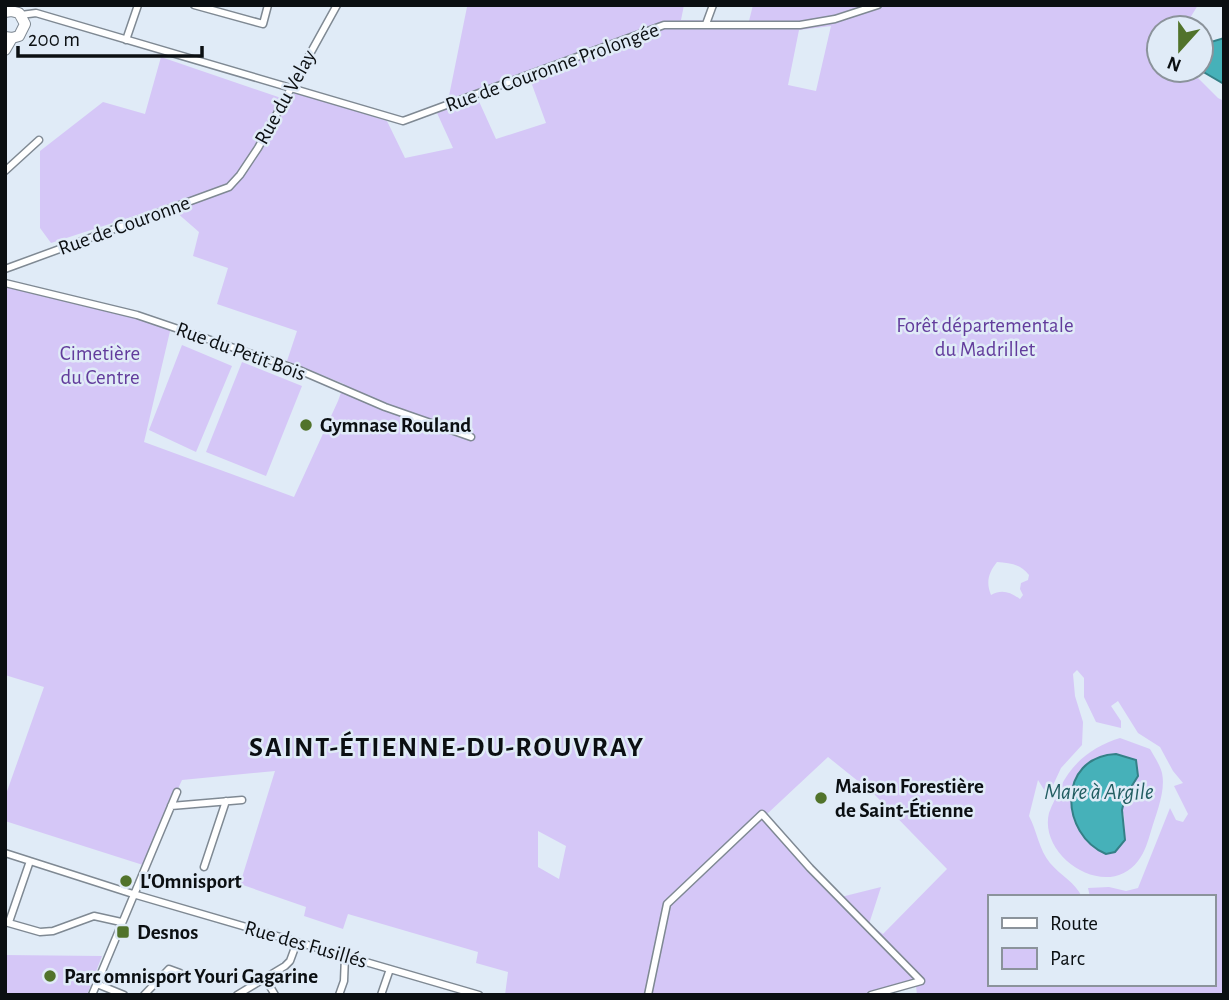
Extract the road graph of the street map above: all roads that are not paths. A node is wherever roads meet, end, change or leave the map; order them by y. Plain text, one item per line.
1 (138, 5) edge
2 (194, 5) edge
3 (268, 5) edge
4 (337, 5) edge
5 (713, 5) edge
6 (878, 5) edge
7 (13, 11) edge
8 (706, 24) junction
9 (9, 38) edge
10 (126, 40) junction
11 (5, 50) edge
12 (292, 90) junction
13 (39, 140) dead end
14 (5, 171) edge
15 (229, 187) joint
16 (5, 260) edge
17 (18, 263) junction
18 (5, 269) edge
19 (5, 283) edge
20 (471, 437) dead end
21 (177, 792) dead end
22 (242, 800) dead end
23 (226, 801) junction
24 (171, 806) junction
25 (5, 853) edge
26 (30, 861) junction
27 (204, 867) dead end
28 (133, 894) junction
29 (7, 922) edge
30 (121, 922) junction
31 (297, 942) junction
32 (345, 956) junction
33 (390, 969) junction
34 (180, 973) dead end
35 (265, 978) junction
36 (97, 984) junction
37 (92, 995) edge
38 (124, 995) edge
39 (144, 995) edge
40 (237, 995) edge
41 (275, 995) edge
42 (339, 995) edge
43 (381, 995) edge
44 (479, 995) edge
45 (648, 995) edge
46 (871, 995) edge

1 - 10 street
2 - 3 street
4 - 12 street, Rue du Velay
5 - 8 street
6 - 8 street, Rue de Couronne Prolongée
7 - 9 main road
7 - 10 street
8 - 12 street, Rue de Couronne Prolongée
9 - 11 main road
10 - 12 street
12 - 15 street, Rue du Velay
13 - 14 street
15 - 17 street, Rue de Couronne
16 - 17 street
17 - 18 street, Rue de Couronne
19 - 20 street, Rue du Petit Bois
21 - 24 street
22 - 23 street
23 - 24 street
23 - 27 street
24 - 28 street
25 - 26 street, Rue des Fusillés
26 - 28 street, Rue des Fusillés
26 - 29 street
28 - 30 street
28 - 31 street, Rue des Fusillés
29 - 30 street
30 - 36 street
31 - 32 street, Rue des Fusillés
31 - 35 street
32 - 33 street, Rue des Fusillés
32 - 42 street
33 - 43 street
33 - 44 street, Rue des Fusillés
34 - 39 street
35 - 40 street
35 - 41 street
36 - 37 street
36 - 38 street
45 - 46 street

